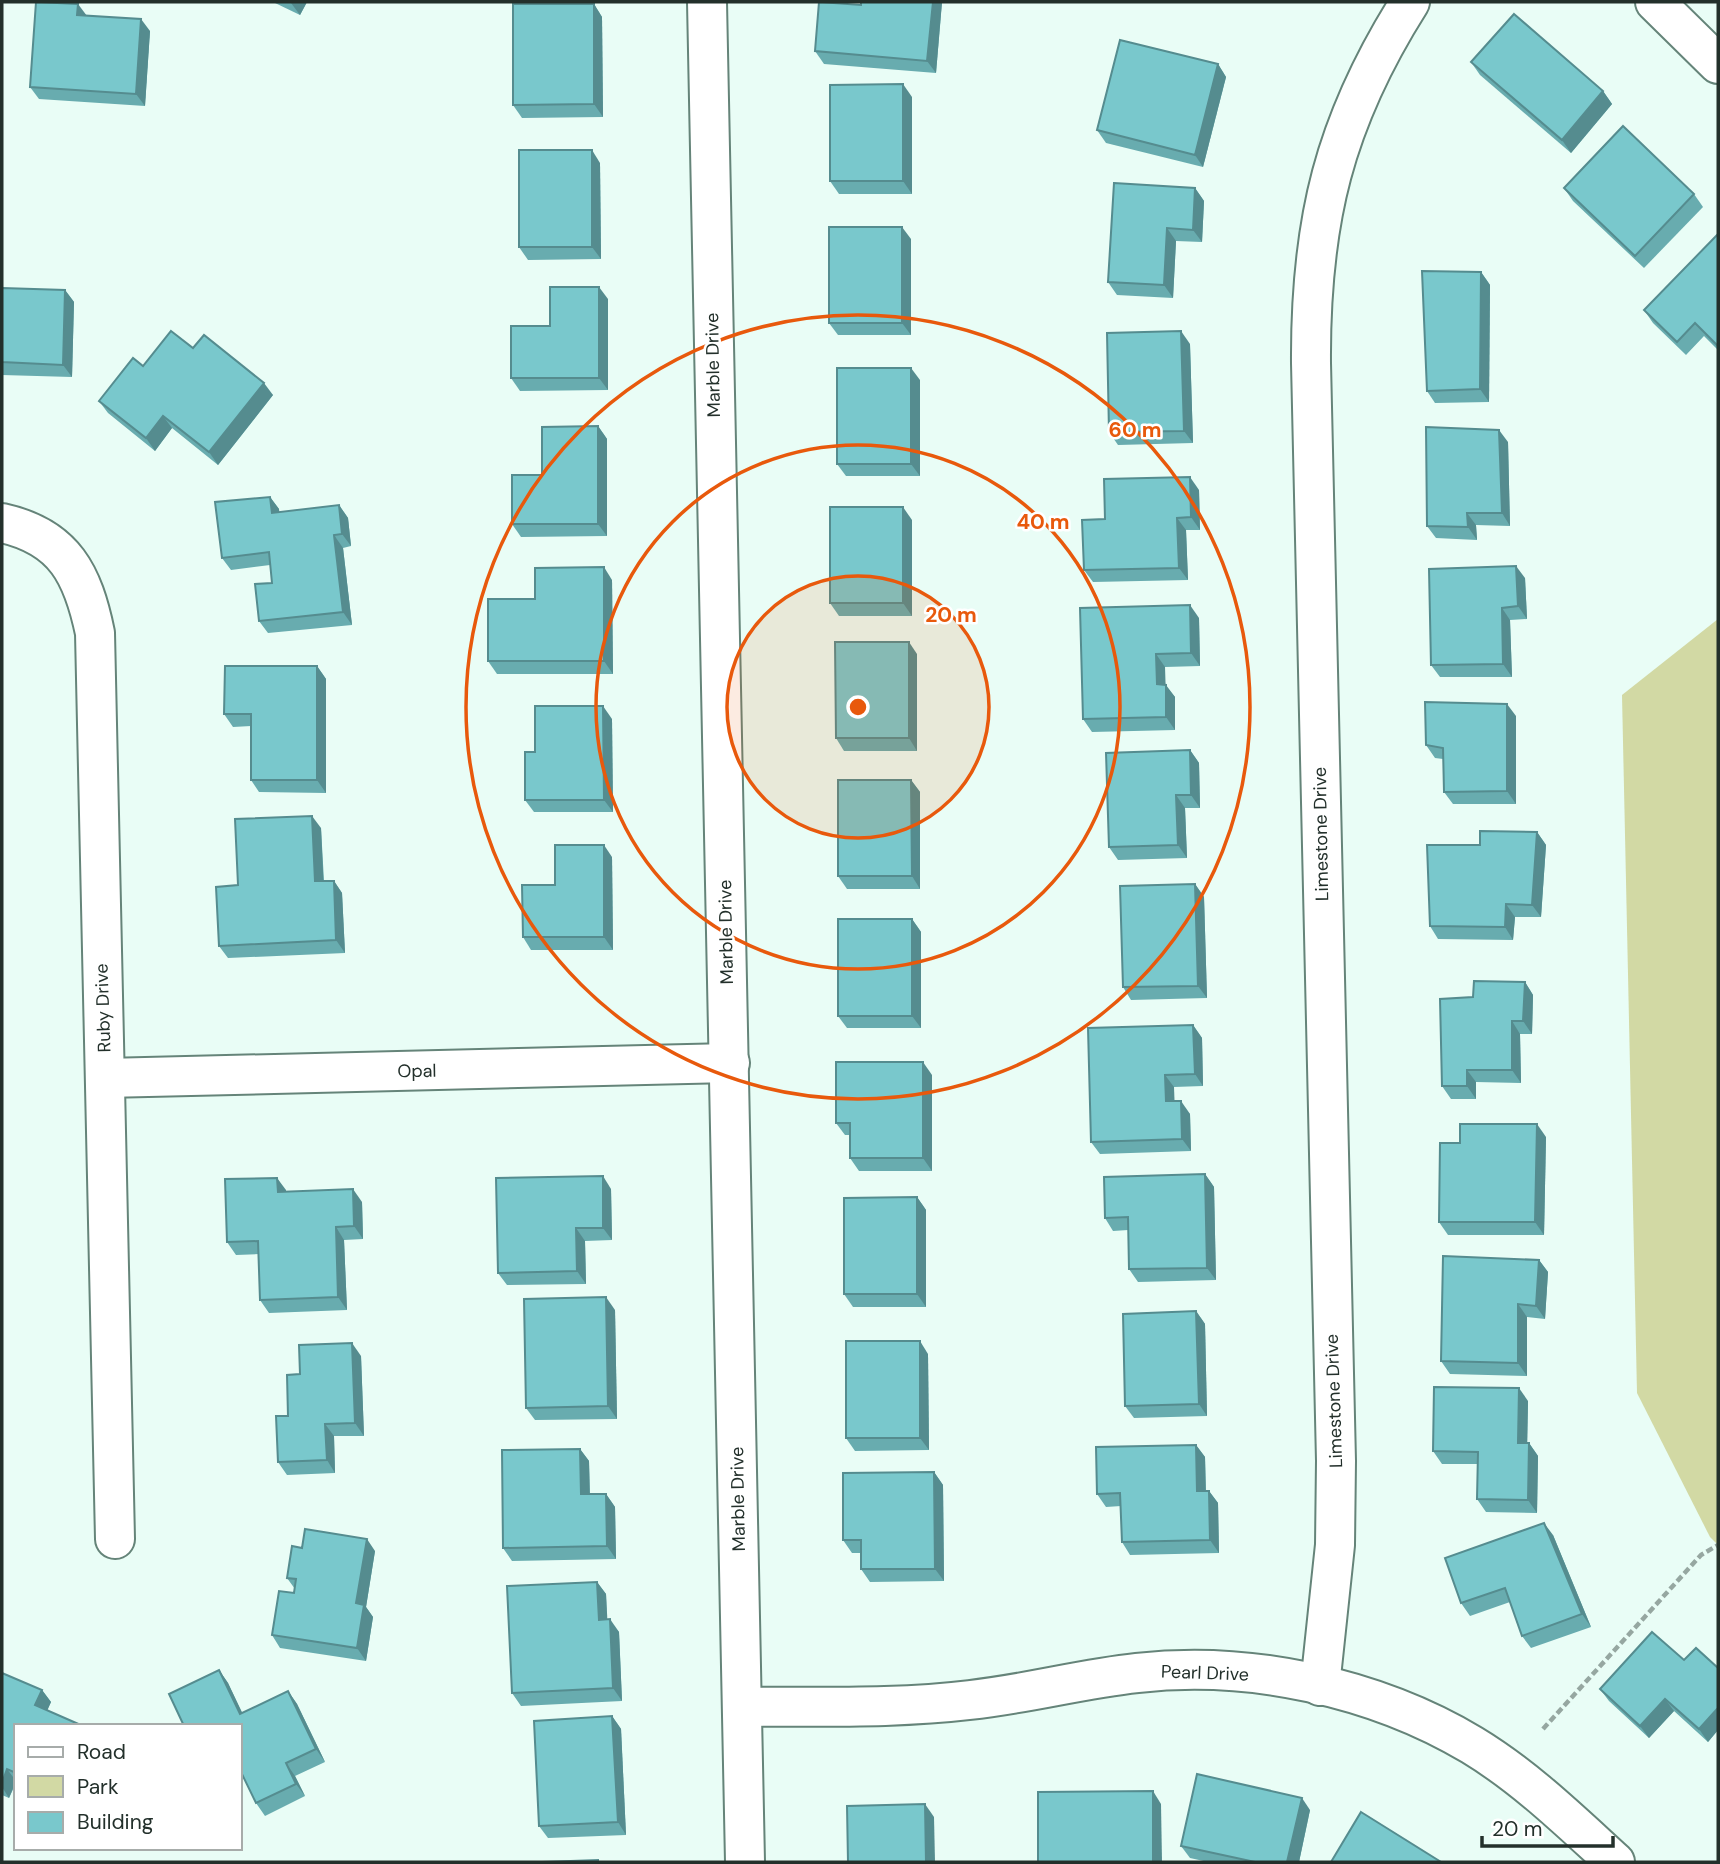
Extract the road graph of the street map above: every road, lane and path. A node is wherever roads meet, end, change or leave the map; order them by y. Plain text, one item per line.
1 (707, 2) edge
2 (1410, 2) edge
3 (1655, 2) edge
4 (1718, 64) edge
5 (2, 523) edge
6 (730, 1063) junction
7 (105, 1078) junction
8 (115, 1539) dead end
9 (1718, 1545) edge
10 (1320, 1686) junction
11 (742, 1707) junction
12 (1543, 1729) dead end
13 (746, 1862) edge
14 (1615, 1862) edge

1 - 6 street, Marble Drive
2 - 10 street, Limestone Drive
3 - 4 street
5 - 7 street, Ruby Drive
6 - 7 street, Opal
6 - 11 street, Marble Drive
7 - 8 street, Ruby Drive
9 - 12 path
10 - 11 street, Pearl Drive
10 - 14 street, Pearl Drive
11 - 13 street, Marble Drive

